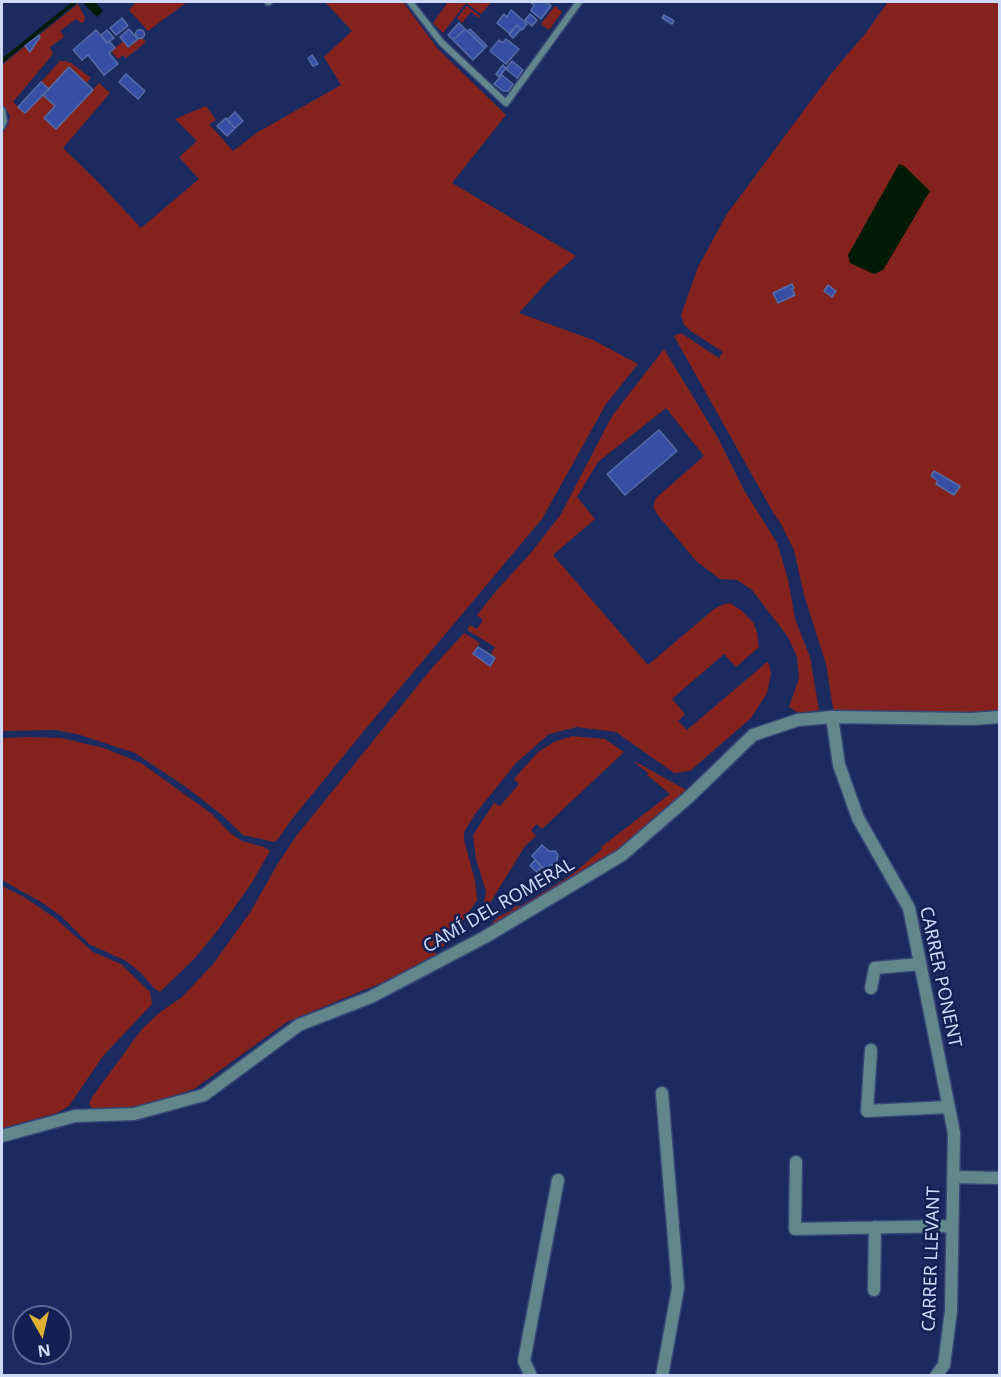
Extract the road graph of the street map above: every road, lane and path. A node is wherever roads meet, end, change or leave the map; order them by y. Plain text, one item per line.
1 (410, 2) edge
2 (579, 2) edge
3 (2, 110) edge
4 (2, 126) edge
5 (832, 717) junction
6 (999, 717) edge
7 (920, 964) junction
8 (871, 988) dead end
9 (871, 1050) dead end
10 (662, 1093) dead end
11 (949, 1107) junction
12 (2, 1136) edge
13 (796, 1162) dead end
14 (953, 1177) junction
15 (999, 1178) edge
16 (558, 1180) dead end
17 (952, 1226) junction
18 (875, 1227) junction
19 (874, 1290) dead end
20 (531, 1376) edge
21 (662, 1376) edge
22 (936, 1376) edge

1 - 2 lane
3 - 4 lane
5 - 6 street, CAMÍ DEL ROMERAL
5 - 7 street, CARRER PONENT
5 - 12 street, CAMÍ DEL ROMERAL
7 - 8 street
7 - 11 street, CARRER PONENT
9 - 11 street
10 - 21 street
11 - 14 street, CARRER PONENT
13 - 18 street
14 - 15 street
14 - 17 street, CARRER LLEVANT
16 - 20 street
17 - 18 street
17 - 22 street, CARRER LLEVANT
18 - 19 street

